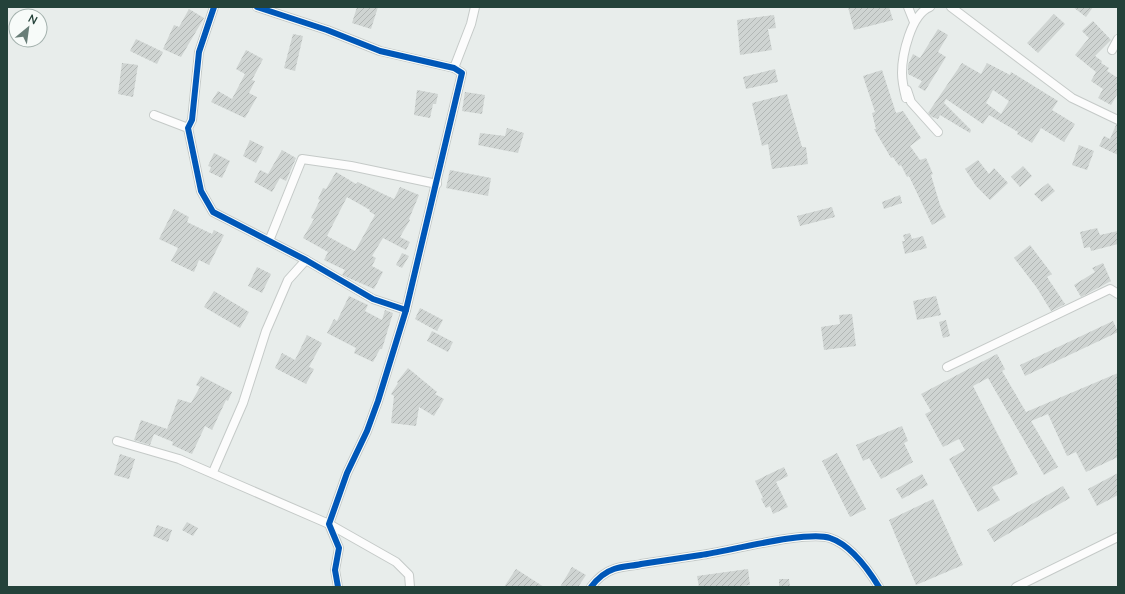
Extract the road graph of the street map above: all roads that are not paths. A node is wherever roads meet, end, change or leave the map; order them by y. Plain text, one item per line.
1 (214, 7) edge
2 (257, 7) edge
3 (475, 7) edge
4 (908, 7) edge
5 (930, 7) edge
6 (952, 7) edge
7 (914, 22) junction
8 (1118, 39) edge
9 (1112, 50) dead end
10 (454, 68) junction
11 (903, 82) junction
12 (906, 98) dead end
13 (154, 115) dead end
14 (1118, 120) edge
15 (188, 128) junction
16 (938, 132) dead end
17 (437, 184) junction
18 (269, 241) junction
19 (306, 260) junction
20 (1118, 294) edge
21 (406, 310) junction
22 (947, 367) dead end
23 (117, 441) dead end
24 (213, 472) junction
25 (329, 524) junction
26 (1118, 537) edge
27 (338, 587) edge
28 (410, 587) edge
29 (591, 587) edge
30 (879, 587) edge
31 (1016, 587) edge

1 - 15 street
2 - 10 street
3 - 10 street
4 - 7 street
5 - 7 street
6 - 14 street
7 - 11 street
8 - 9 street
10 - 17 street
11 - 12 street
11 - 16 street
13 - 15 street
15 - 18 street
17 - 18 street
17 - 21 street
18 - 19 street
19 - 21 street
19 - 24 street
20 - 22 street
21 - 25 street
23 - 24 street
24 - 25 street
25 - 27 street
25 - 28 street
26 - 31 street
29 - 30 street

